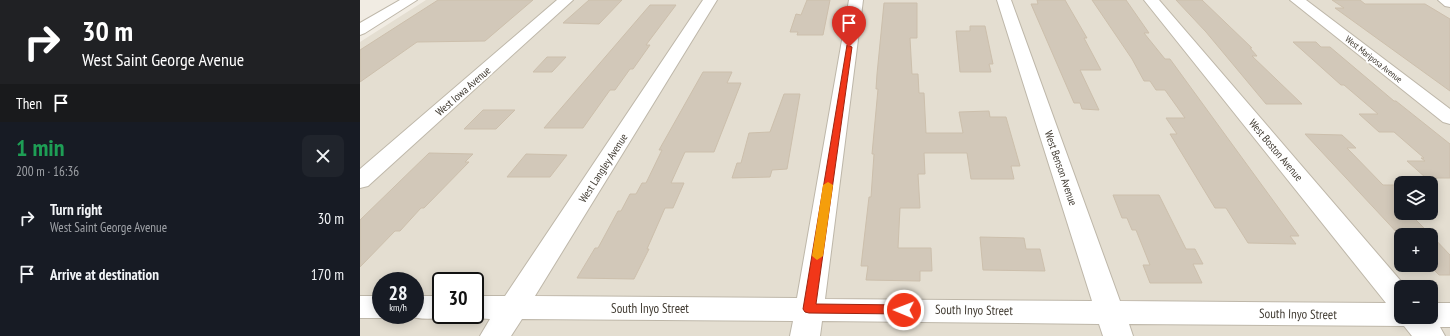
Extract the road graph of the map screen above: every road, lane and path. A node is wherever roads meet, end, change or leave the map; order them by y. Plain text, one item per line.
1 (410, 0) edge
2 (566, 0) edge
3 (710, 0) edge
4 (856, 0) edge
5 (1004, 0) edge
6 (1151, 0) edge
7 (1298, 0) edge
8 (1445, 0) edge
9 (1450, 3) edge
10 (360, 30) edge
11 (1450, 118) edge
12 (360, 181) edge
13 (1394, 293) edge
14 (360, 307) edge
15 (372, 307) edge
16 (484, 307) edge
17 (513, 307) junction
18 (809, 309) junction
19 (1394, 314) edge
20 (1438, 315) edge
21 (1450, 315) edge
22 (1114, 324) edge
23 (1420, 324) edge
24 (495, 336) edge
25 (805, 336) edge
26 (1430, 336) edge

1 - 10 street
2 - 12 street, West Iowa Avenue
3 - 17 street, West Langley Avenue
4 - 18 street
5 - 22 street, West Benson Avenue
6 - 13 street, West Boston Avenue
7 - 11 street, West Mariposa Avenue
8 - 9 street
14 - 15 street
16 - 17 street, South Inyo Street
17 - 18 street, South Inyo Street
17 - 24 street, West Langley Avenue
18 - 22 street, South Inyo Street
18 - 25 street
19 - 22 street, South Inyo Street
20 - 21 street
23 - 26 street

